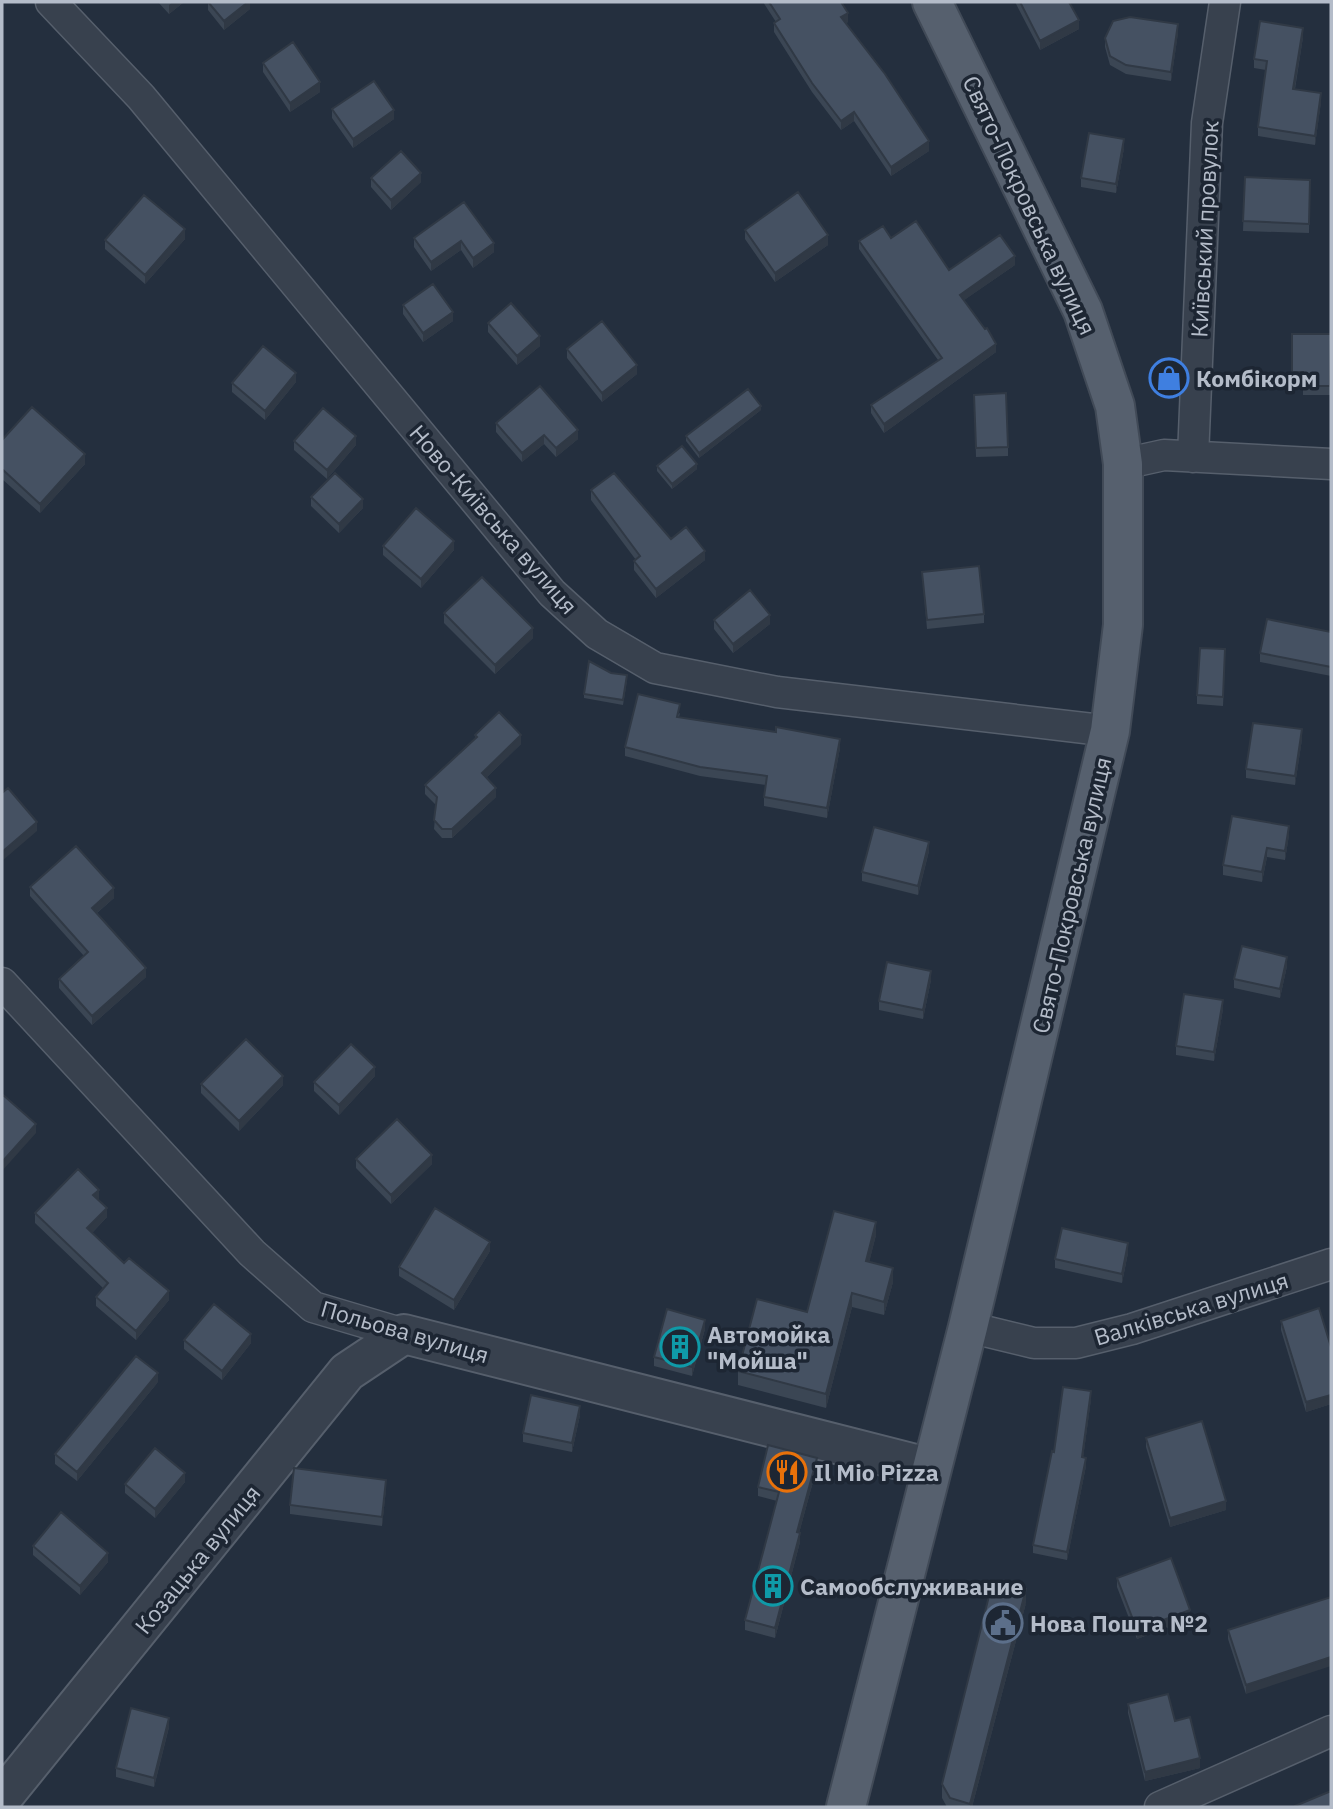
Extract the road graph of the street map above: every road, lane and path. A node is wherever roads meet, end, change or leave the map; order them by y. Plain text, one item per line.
1 (51, 2) edge
2 (932, 2) edge
3 (1225, 2) edge
4 (1193, 457) junction
5 (1123, 464) junction
6 (1331, 464) edge
7 (1110, 731) junction
8 (2, 983) edge
9 (1331, 1264) edge
10 (968, 1327) junction
11 (404, 1334) junction
12 (931, 1468) junction
13 (1331, 1731) edge
14 (2, 1798) edge
15 (846, 1807) edge
16 (1160, 1807) edge

1 - 7 street, Ново-Київська вулиця
2 - 5 main road, Свято-Покровська вулиця
3 - 4 street, Київський провулок
4 - 5 street
4 - 6 street
5 - 7 main road, Свято-Покровська вулиця
7 - 10 main road, Свято-Покровська вулиця
8 - 11 street, Польова вулиця
9 - 10 street, Валківська вулиця
10 - 12 main road, Свято-Покровська вулиця
11 - 12 street, Польова вулиця
11 - 14 street, Козацька вулиця
12 - 15 main road, Свято-Покровська вулиця
13 - 16 street

